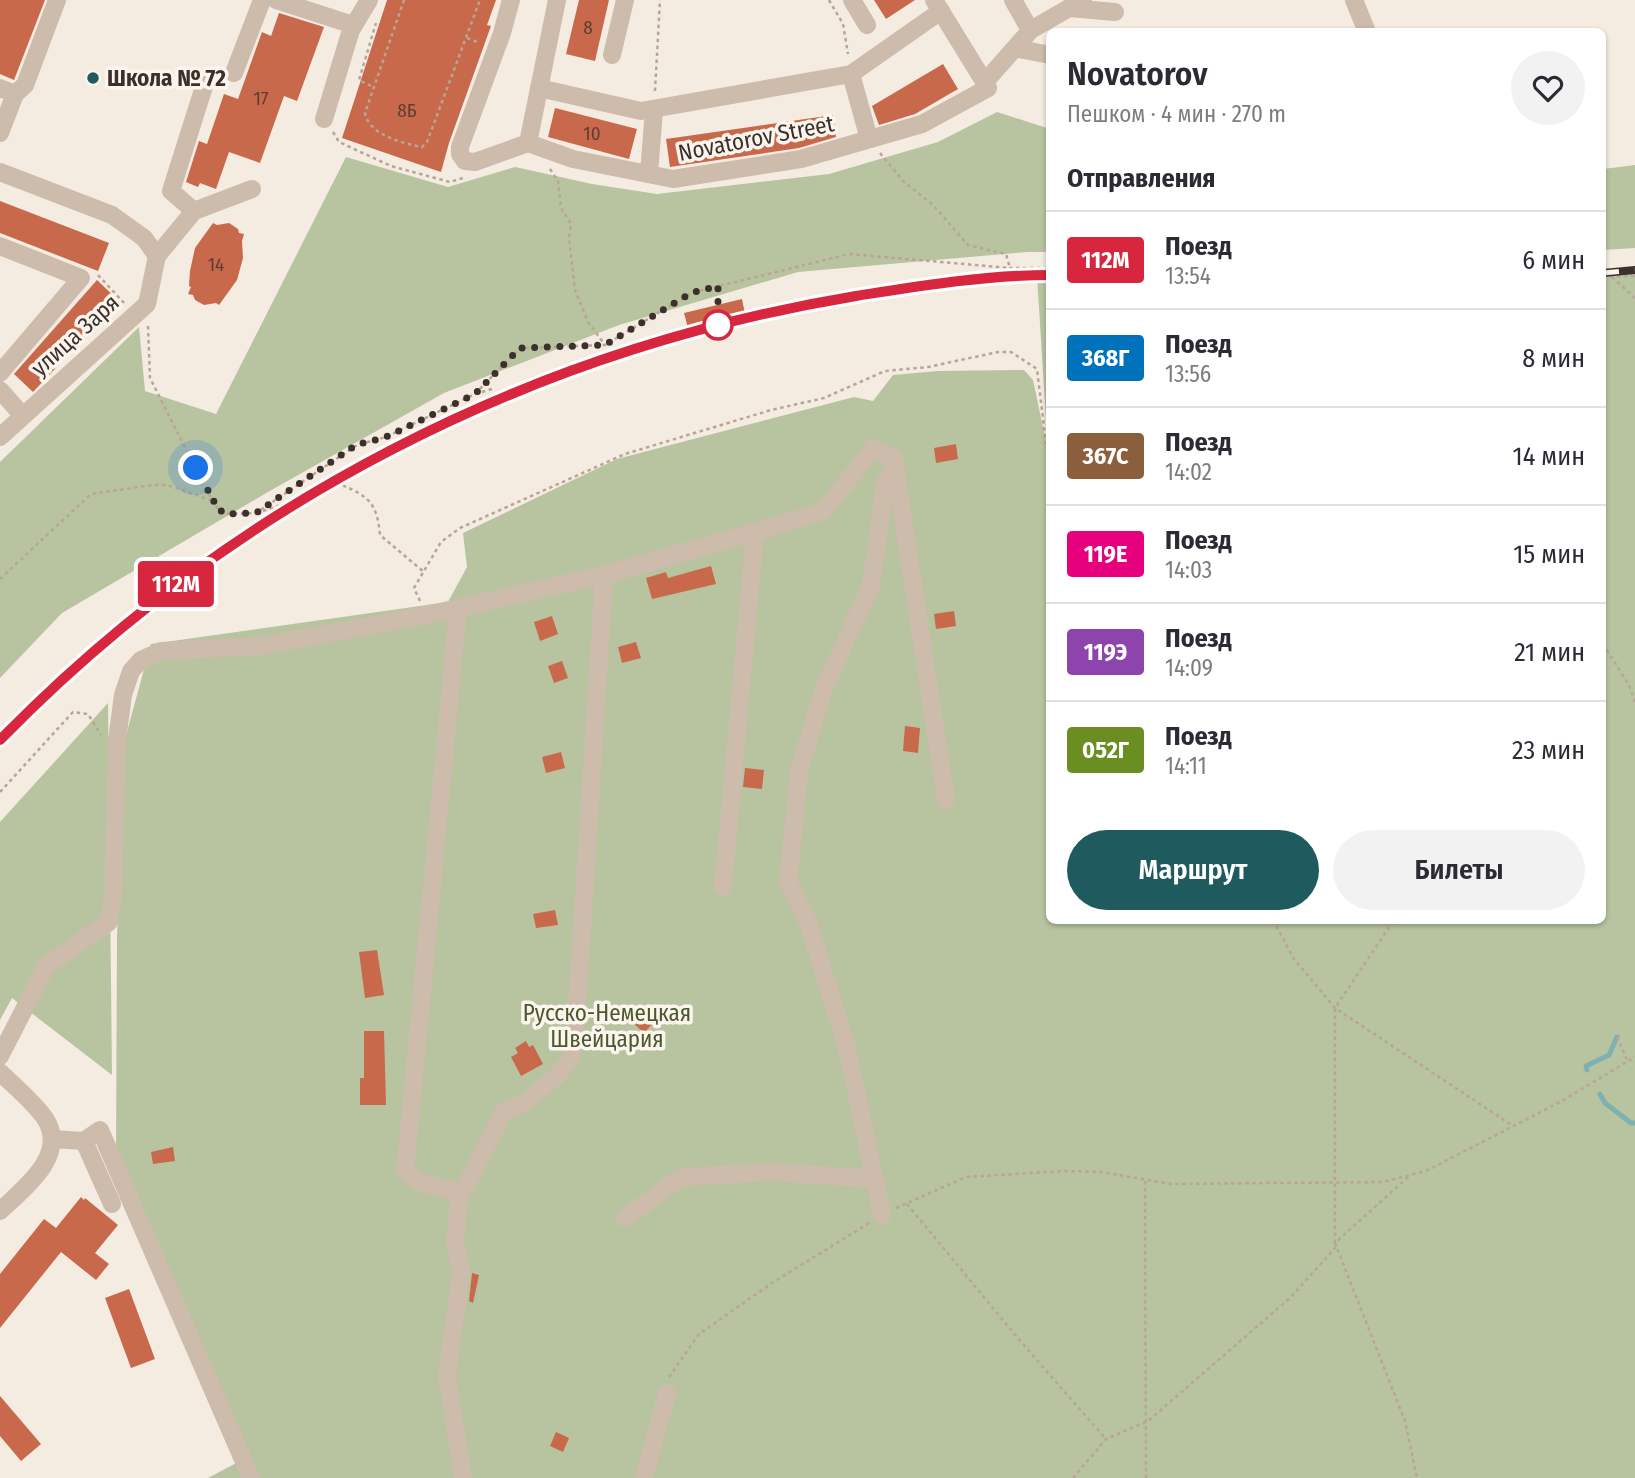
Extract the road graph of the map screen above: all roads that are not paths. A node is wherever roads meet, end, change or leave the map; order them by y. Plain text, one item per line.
1 (57, 0) edge
2 (262, 0) edge
3 (276, 0) edge
4 (511, 0) edge
5 (557, 0) edge
6 (625, 0) edge
7 (852, 0) edge
8 (1013, 0) edge
9 (1354, 0) edge
10 (1076, 4) edge
11 (938, 6) edge
12 (1115, 12) dead end
13 (366, 13) edge
14 (867, 25) dead end
15 (1365, 28) edge
16 (1029, 31) junction
17 (1015, 48) junction
18 (1046, 54) edge
19 (612, 55) dead end
20 (234, 73) dead end
21 (851, 75) junction
22 (207, 77) dead end
23 (984, 83) junction
24 (539, 88) junction
25 (7, 91) edge
26 (654, 109) junction
27 (324, 118) road end
28 (0, 132) edge
29 (869, 139) junction
30 (531, 144) junction
31 (0, 173) edge
32 (649, 174) junction
33 (252, 189) dead end
34 (194, 211) junction
35 (0, 246) edge
36 (157, 256) junction
37 (0, 373) edge
38 (0, 390) edge
39 (22, 415) junction
40 (0, 437) edge
41 (896, 468) junction
42 (755, 532) junction
43 (604, 575) junction
44 (458, 608) junction
45 (946, 800) dead end
46 (723, 887) dead end
47 (0, 1056) edge
48 (0, 1072) edge
49 (52, 1139) junction
50 (84, 1141) junction
51 (875, 1179) junction
52 (462, 1193) junction
53 (112, 1204) dead end
54 (0, 1211) edge
55 (882, 1215) road end
56 (625, 1218) dead end
57 (667, 1393) road end
58 (250, 1477) edge
59 (463, 1478) edge
60 (644, 1478) edge

1 - 25 street
2 - 20 street
3 - 13 street
4 - 30 street
5 - 24 street
6 - 19 street
7 - 14 street
8 - 16 street
9 - 15 street
10 - 12 street
10 - 16 street
11 - 21 street
11 - 23 street
13 - 27 street
16 - 17 street
17 - 18 street
17 - 23 street
21 - 26 street
21 - 29 street
22 - 34 street
23 - 29 street, Novatorov Street
24 - 26 street
24 - 30 street
25 - 28 street
26 - 32 street
29 - 32 street, Novatorov Street
30 - 32 street, Novatorov Street
31 - 36 street
33 - 34 street
34 - 36 street
35 - 37 street
36 - 39 street, улица Заря
38 - 39 street
39 - 40 street, улица Заря
41 - 42 street
41 - 45 street
41 - 51 street
42 - 43 street
42 - 46 street
43 - 44 street
43 - 52 street
44 - 47 street
44 - 52 street
48 - 49 street
49 - 50 street
49 - 54 street
50 - 53 street
50 - 58 street
51 - 55 street
51 - 56 street
52 - 59 street
57 - 60 street

